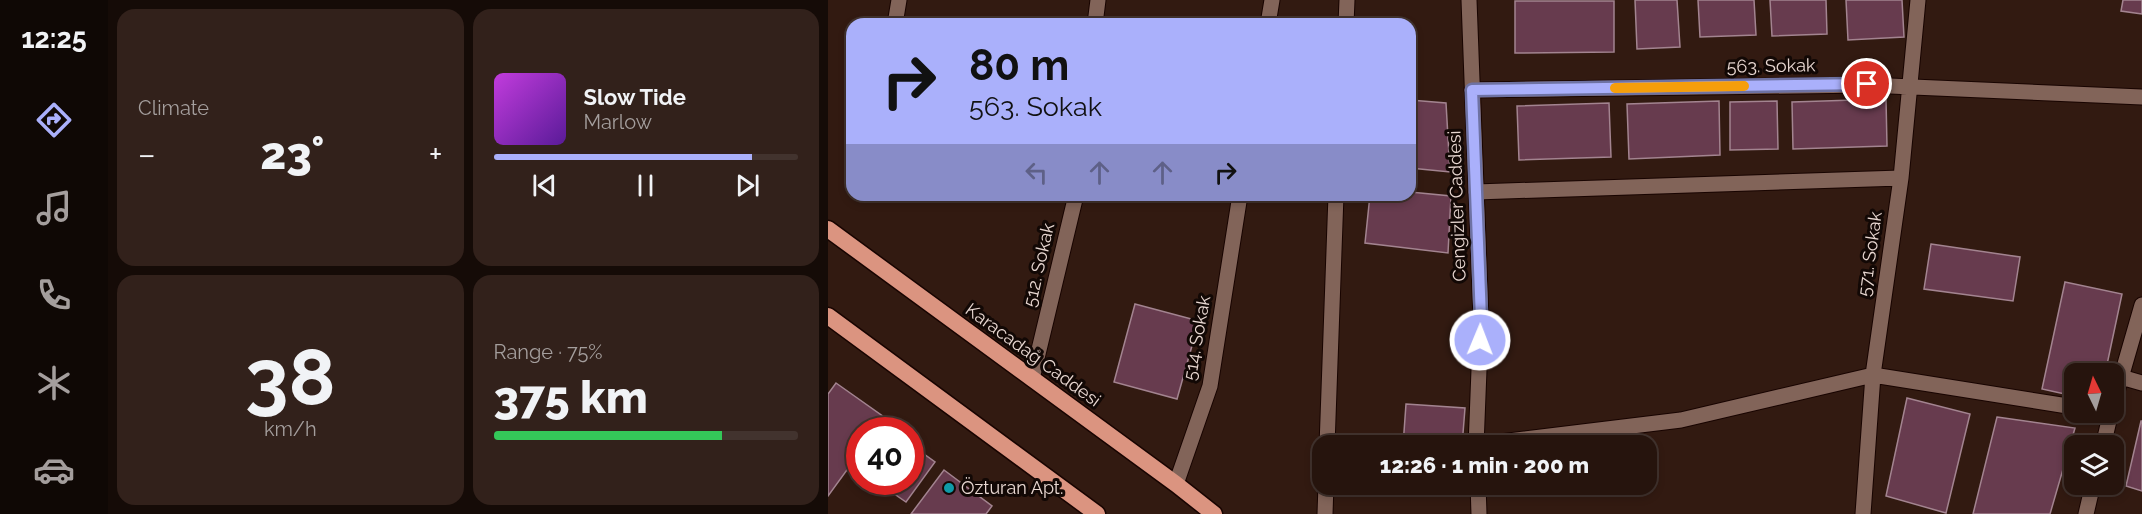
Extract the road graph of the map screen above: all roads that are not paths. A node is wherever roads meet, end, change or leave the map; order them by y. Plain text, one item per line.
1 (899, 0) edge
2 (1098, 0) edge
3 (1272, 0) edge
4 (1347, 0) edge
5 (1468, 0) edge
6 (1918, 0) edge
7 (896, 18) edge
8 (1096, 18) edge
9 (1269, 18) edge
10 (1346, 18) edge
11 (1911, 86) junction
12 (1472, 90) junction
13 (2142, 97) edge
14 (1901, 178) junction
15 (1476, 192) junction
16 (1075, 201) edge
17 (1239, 201) edge
18 (1336, 201) edge
19 (828, 229) edge
20 (2142, 306) edge
21 (828, 316) edge
22 (2124, 367) edge
23 (1873, 375) junction
24 (2124, 378) edge
25 (1032, 379) junction
26 (2142, 383) edge
27 (2064, 405) edge
28 (1327, 435) edge
29 (1476, 435) edge
30 (1558, 435) edge
31 (1176, 484) junction
32 (1326, 495) edge
33 (1478, 495) edge
34 (2090, 495) edge
35 (1097, 514) edge
36 (1214, 514) edge
37 (1325, 514) edge
38 (1479, 514) edge
39 (1863, 514) edge
40 (2086, 514) edge

1 - 7 street
2 - 8 street
3 - 9 street
4 - 10 street
5 - 12 street, Cengizler Caddesi
6 - 11 street, 571. Sokak
11 - 12 street, 563. Sokak
11 - 13 street, 563. Sokak
11 - 14 street, 571. Sokak
12 - 15 street, Cengizler Caddesi
14 - 15 street
14 - 23 street, 571. Sokak
15 - 29 street, Cengizler Caddesi
16 - 25 street, 512. Sokak
17 - 31 street, 514. Sokak
18 - 28 street
19 - 25 highway, Karacadağ Caddesi
20 - 22 street
21 - 35 highway
23 - 27 street
23 - 30 street
23 - 39 street, 571. Sokak
24 - 26 street
25 - 31 highway, Karacadağ Caddesi
31 - 36 highway, Karacadağ Caddesi
32 - 37 street
33 - 38 street
34 - 40 street

